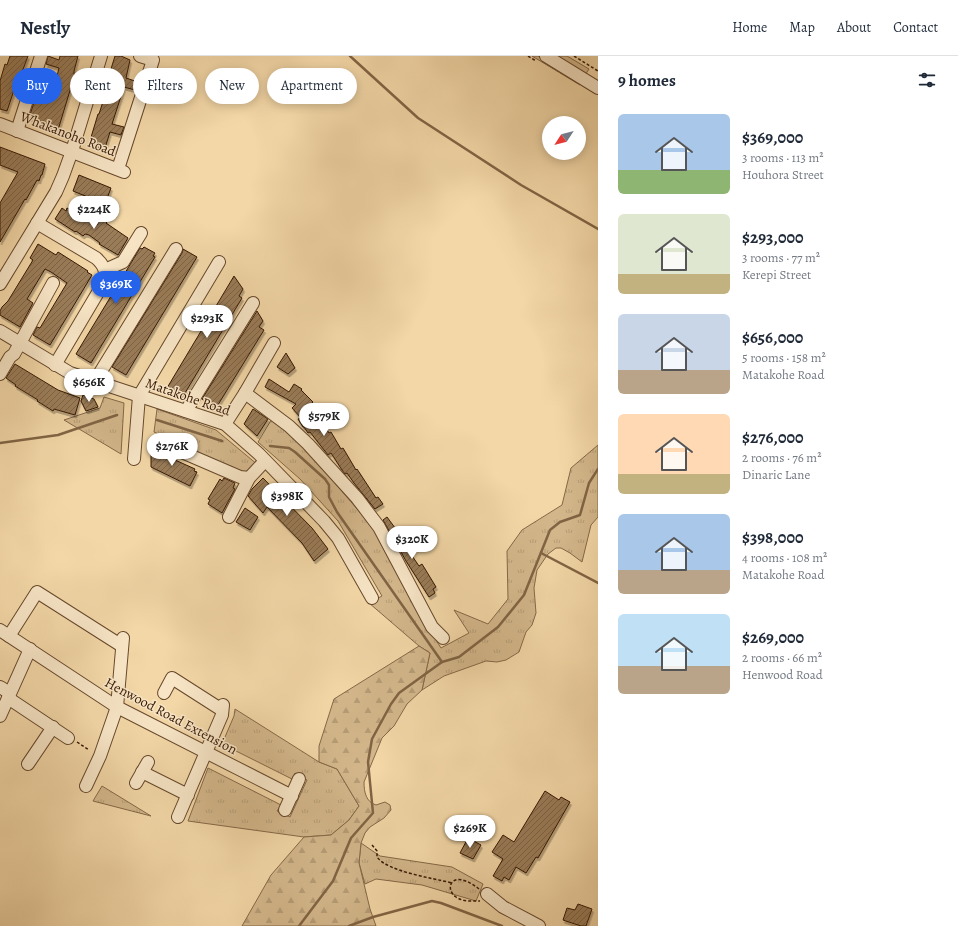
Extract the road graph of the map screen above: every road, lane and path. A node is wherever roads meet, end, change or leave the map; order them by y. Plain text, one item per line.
1 (41, 56) edge
2 (102, 56) edge
3 (140, 56) edge
4 (546, 56) edge
5 (574, 56) edge
6 (598, 70) edge
7 (598, 88) edge
8 (0, 124) edge
9 (17, 131) junction
10 (72, 151) junction
11 (37, 223) junction
12 (141, 233) dead end
13 (176, 249) dead end
14 (218, 262) dead end
15 (105, 270) junction
16 (54, 283) dead end
17 (0, 284) edge
18 (253, 303) dead end
19 (0, 331) edge
20 (19, 343) junction
21 (274, 343) dead end
22 (55, 365) junction
23 (0, 374) edge
24 (95, 381) junction
25 (246, 393) junction
26 (139, 396) junction
27 (186, 411) junction
28 (225, 424) junction
29 (168, 446) dead end
30 (134, 459) dead end
31 (265, 461) junction
32 (249, 478) junction
33 (229, 517) dead end
34 (372, 598) dead end
35 (5, 633) edge
36 (443, 638) dead end
37 (30, 649) junction
38 (6, 693) edge
39 (164, 693) dead end
40 (118, 708) junction
41 (0, 716) edge
42 (53, 727) junction
43 (68, 738) joint
44 (205, 752) junction
45 (90, 755) dead end
46 (28, 764) dead end
47 (299, 779) dead end
48 (136, 784) dead end
49 (86, 786) dead end
50 (188, 795) junction
51 (292, 796) junction
52 (285, 810) dead end
53 (178, 817) dead end
54 (372, 845) dead end
55 (452, 883) junction
56 (486, 898) junction
57 (539, 926) edge

1 - 9 street
2 - 10 street
3 - 10 street, Whakanoho Road
4 - 7 street
5 - 6 path
8 - 9 street, Whakanoho Road
9 - 10 street, Whakanoho Road
10 - 11 street
11 - 15 street
11 - 17 street
12 - 15 street
13 - 24 street
14 - 26 street
15 - 22 street
16 - 20 street
18 - 27 street
19 - 20 street, Matakohe Road
20 - 22 street, Matakohe Road
20 - 23 street
21 - 25 street
22 - 24 street, Matakohe Road
24 - 26 street, Matakohe Road
25 - 28 street
25 - 36 street
26 - 27 street, Matakohe Road
26 - 30 street
27 - 28 street, Matakohe Road
28 - 31 street, Matakohe Road
29 - 32 street
31 - 32 street
31 - 34 street, Matakohe Road
32 - 33 street
35 - 37 street, Henwood Road Extension
35 - 40 street
37 - 38 street
37 - 40 street, Henwood Road Extension
38 - 41 street
38 - 42 street
39 - 44 street
40 - 44 street, Henwood Road Extension
40 - 49 street
42 - 43 street
42 - 46 street
43 - 45 path
44 - 50 street
44 - 51 street, Henwood Road Extension
47 - 51 street
48 - 50 street
50 - 53 street
51 - 52 street
54 - 55 path
55 - 56 path
55 - 56 path
56 - 57 street

